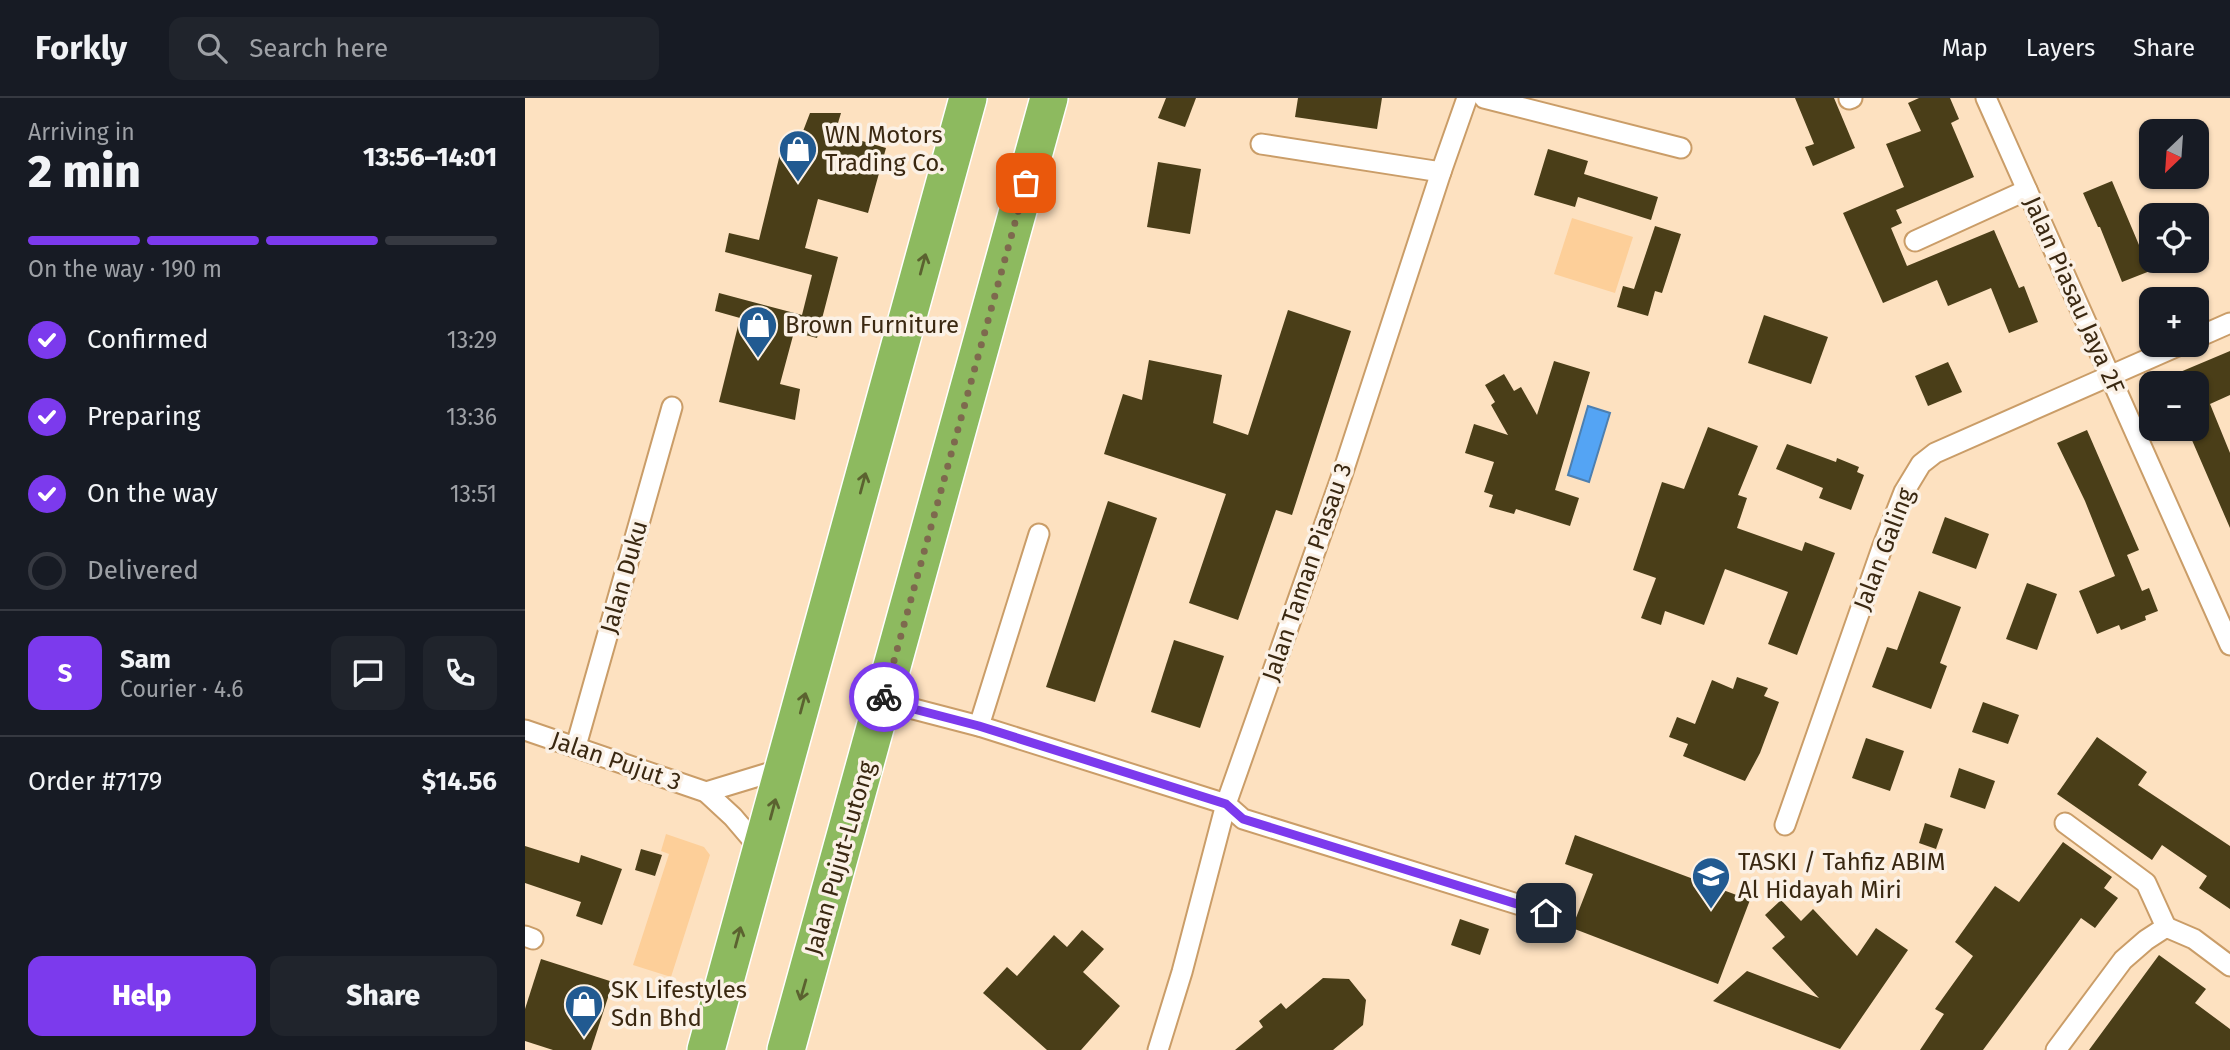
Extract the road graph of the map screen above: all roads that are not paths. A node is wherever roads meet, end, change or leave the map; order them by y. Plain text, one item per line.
1 (968, 98) edge
2 (1049, 98) edge
3 (1467, 98) edge
4 (1484, 98) edge
5 (1986, 98) edge
6 (1261, 144) dead end
7 (1681, 148) dead end
8 (1441, 172) junction
9 (2027, 190) junction
10 (1915, 241) dead end
11 (2230, 323) edge
12 (2209, 332) edge
13 (2152, 357) edge
14 (2110, 375) junction
15 (672, 407) dead end
16 (1039, 534) dead end
17 (2230, 645) edge
18 (883, 701) junction
19 (979, 726) junction
20 (525, 730) edge
21 (576, 746) junction
22 (785, 768) junction
23 (706, 792) junction
24 (1226, 804) junction
25 (2065, 823) dead end
26 (1784, 825) dead end
27 (762, 850) junction
28 (1546, 913) dead end
29 (2167, 927) junction
30 (2230, 966) edge
31 (706, 1050) edge
32 (786, 1050) edge
33 (1158, 1050) edge
34 (2056, 1050) edge

22 -> 1 highway
2 - 18 highway, Jalan Pujut-Lutong
3 - 8 street, Jalan Taman Piasau 3
4 - 7 street
5 - 9 street, Jalan Piasau Jaya 2F
6 - 8 street
8 - 24 street, Jalan Taman Piasau 3
9 - 10 street
9 - 14 street, Jalan Piasau Jaya 2F
11 - 12 street
13 - 14 street, Jalan Galing
14 - 17 street, Jalan Piasau Jaya 2F
14 - 26 street, Jalan Galing
15 - 21 street, Jalan Duku
16 - 19 street
18 - 19 street
18 -> 32 highway, Jalan Pujut-Lutong
19 - 24 street
20 - 21 street, Jalan Pujut 3
21 - 23 street, Jalan Pujut 3
22 - 23 street, Jalan Pujut 3
27 -> 22 highway
23 - 27 street, Jalan Pujut 3
24 - 28 street
24 - 33 street, Jalan Taman Piasau 3
25 - 29 street
31 -> 27 highway
29 - 30 street
29 - 34 street

